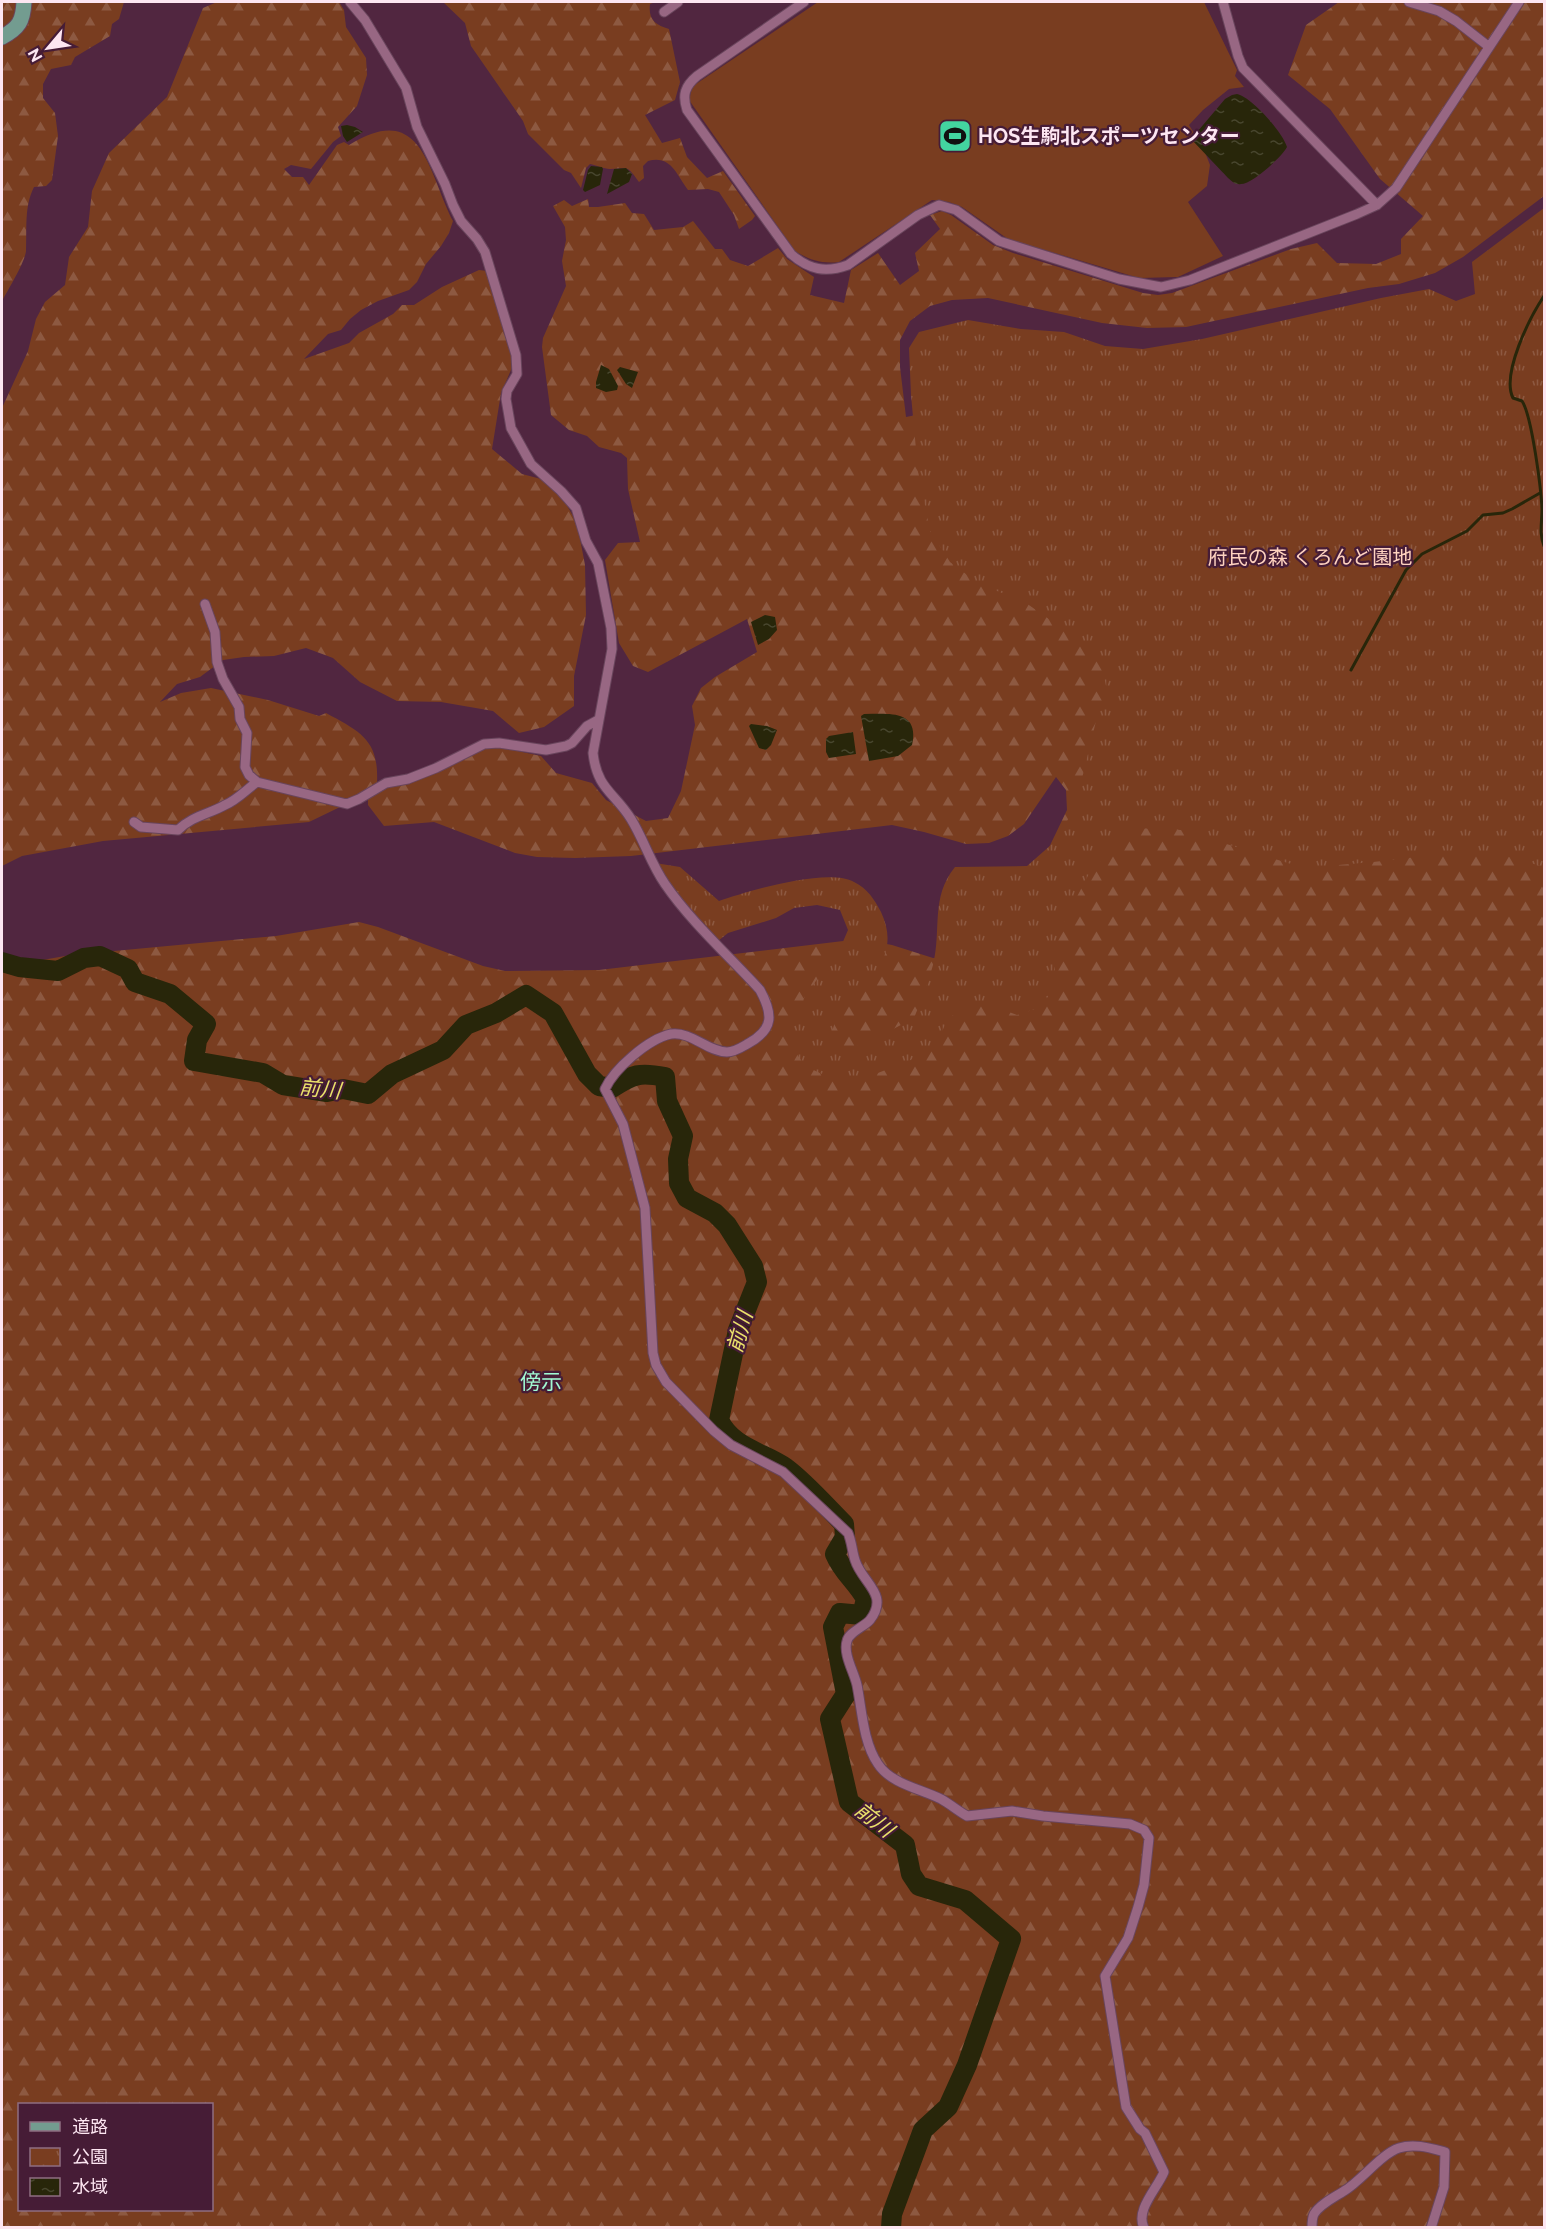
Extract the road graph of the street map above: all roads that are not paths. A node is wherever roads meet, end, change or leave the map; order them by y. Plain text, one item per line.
1 (24, 2) edge
2 (350, 2) edge
3 (678, 2) edge
4 (804, 2) edge
5 (1223, 2) edge
6 (1409, 2) edge
7 (1519, 2) edge
8 (664, 12) dead end
9 (2, 37) edge
10 (1488, 46) junction
11 (1377, 205) junction
12 (205, 604) dead end
13 (598, 720) junction
14 (257, 782) junction
15 (134, 822) dead end
16 (1144, 2228) edge
17 (1312, 2228) edge
18 (1431, 2228) edge

1 - 9 main road
2 - 13 street
3 - 8 street
4 - 11 street
5 - 11 street
6 - 10 street
7 - 10 street
10 - 11 street
12 - 14 street
13 - 14 street
13 - 16 street
14 - 15 street
17 - 18 street

